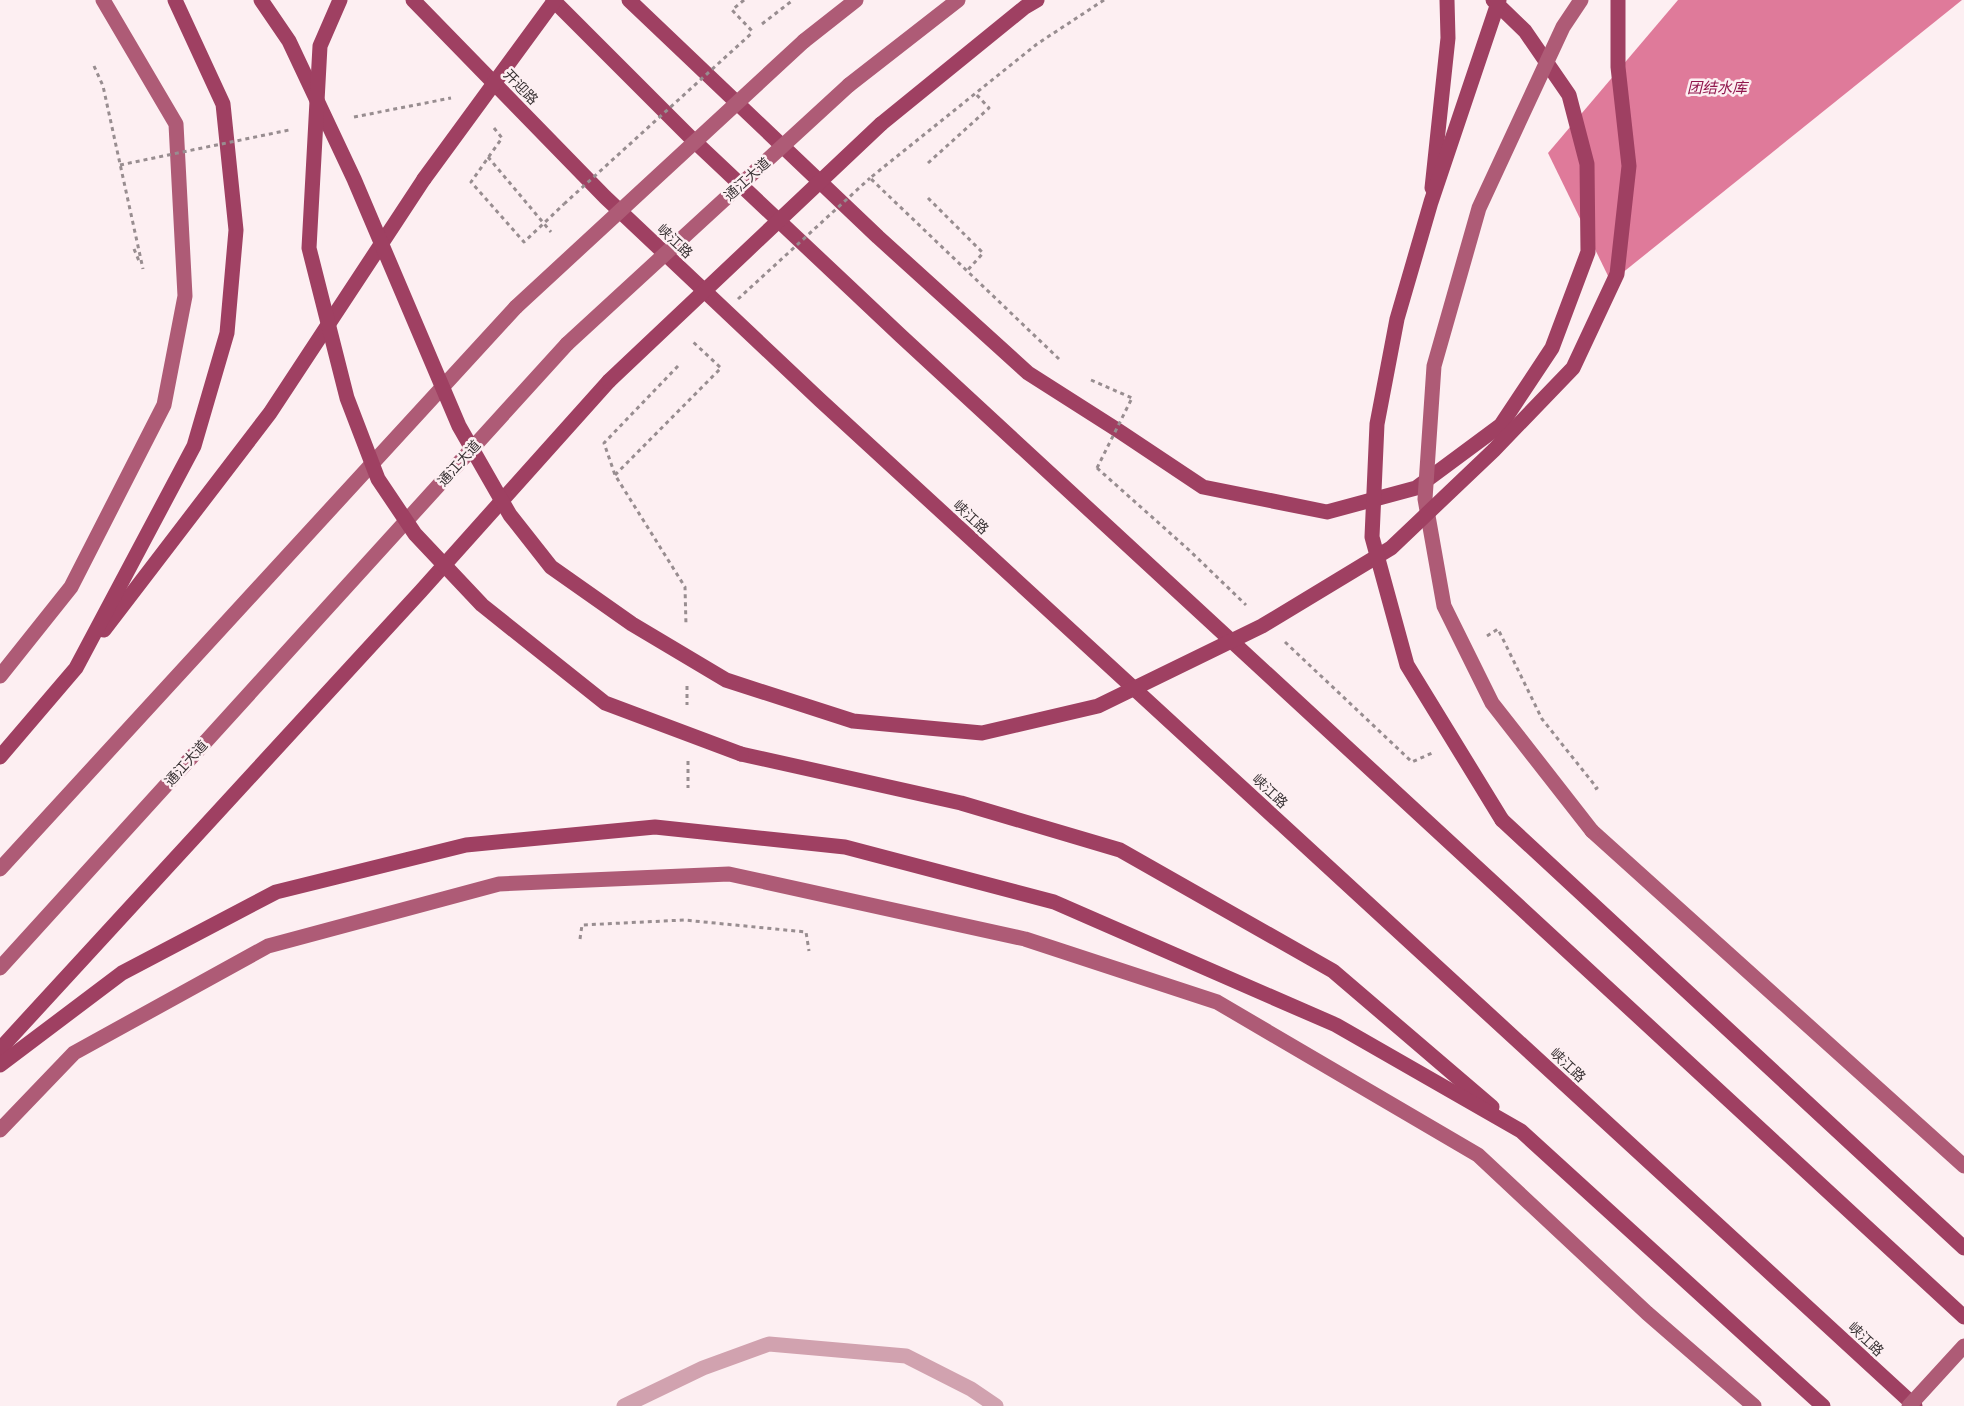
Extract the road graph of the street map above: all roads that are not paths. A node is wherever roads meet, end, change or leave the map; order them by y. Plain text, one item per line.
1 (103, 0) edge
2 (175, 0) edge
3 (261, 0) edge
4 (340, 0) edge
5 (413, 0) edge
6 (554, 0) edge
7 (629, 0) edge
8 (856, 0) edge
9 (958, 0) edge
10 (1037, 0) edge
11 (1447, 0) edge
12 (1493, 0) edge
13 (1499, 0) edge
14 (1581, 0) edge
15 (1618, 0) edge
16 (605, 197) joint
17 (1431, 202) junction
18 (76, 668) junction
19 (0, 676) edge
20 (0, 757) edge
21 (0, 869) edge
22 (0, 968) edge
23 (0, 1049) edge
24 (0, 1065) edge
25 (0, 1130) edge
26 (1521, 1131) junction
27 (1964, 1166) edge
28 (1964, 1248) edge
29 (1964, 1317) edge
30 (1964, 1346) edge
31 (624, 1406) edge
32 (996, 1406) edge
33 (1754, 1406) edge
34 (1823, 1406) edge
35 (1910, 1406) edge
36 (1915, 1406) edge

1 - 19 main road
2 - 18 highway
3 - 15 highway, bridge
4 - 26 highway, bridge
5 - 16 highway, 开迎路
6 - 18 highway, bridge
6 - 29 highway
7 - 12 highway, bridge
8 - 21 main road, bridge
9 - 22 main road, 通江大道, bridge
10 - 23 highway, bridge
11 - 17 highway, bridge
13 - 17 highway, bridge
14 - 27 main road, bridge
16 - 36 highway, 峡江路
17 - 28 highway, bridge
18 - 20 highway
24 - 26 highway
25 - 33 main road
26 - 34 highway
30 - 35 main road, bridge
31 - 32 street

